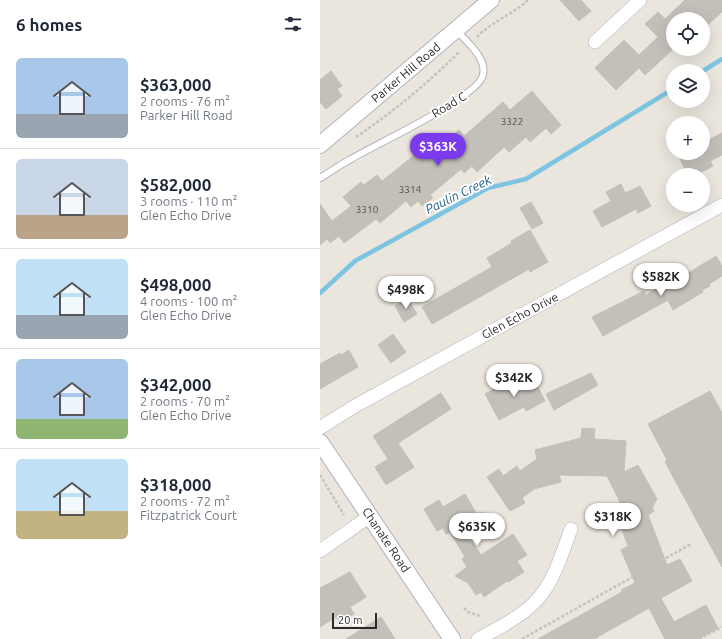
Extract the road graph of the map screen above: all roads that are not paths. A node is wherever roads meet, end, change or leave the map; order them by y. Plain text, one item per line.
1 (491, 0) edge
2 (640, 0) edge
3 (456, 30) junction
4 (596, 42) dead end
5 (320, 145) edge
6 (321, 177) edge
7 (722, 205) edge
8 (320, 428) edge
9 (320, 442) edge
10 (370, 516) junction
11 (571, 529) dead end
12 (320, 551) edge
13 (452, 639) edge
14 (478, 639) edge

1 - 3 street, Parker Hill Road
2 - 4 street
3 - 5 street, Parker Hill Road
3 - 6 lane, Road C
7 - 8 street, Glen Echo Drive
9 - 10 street, Chanate Road
10 - 12 street
10 - 13 street, Chanate Road
11 - 14 street

